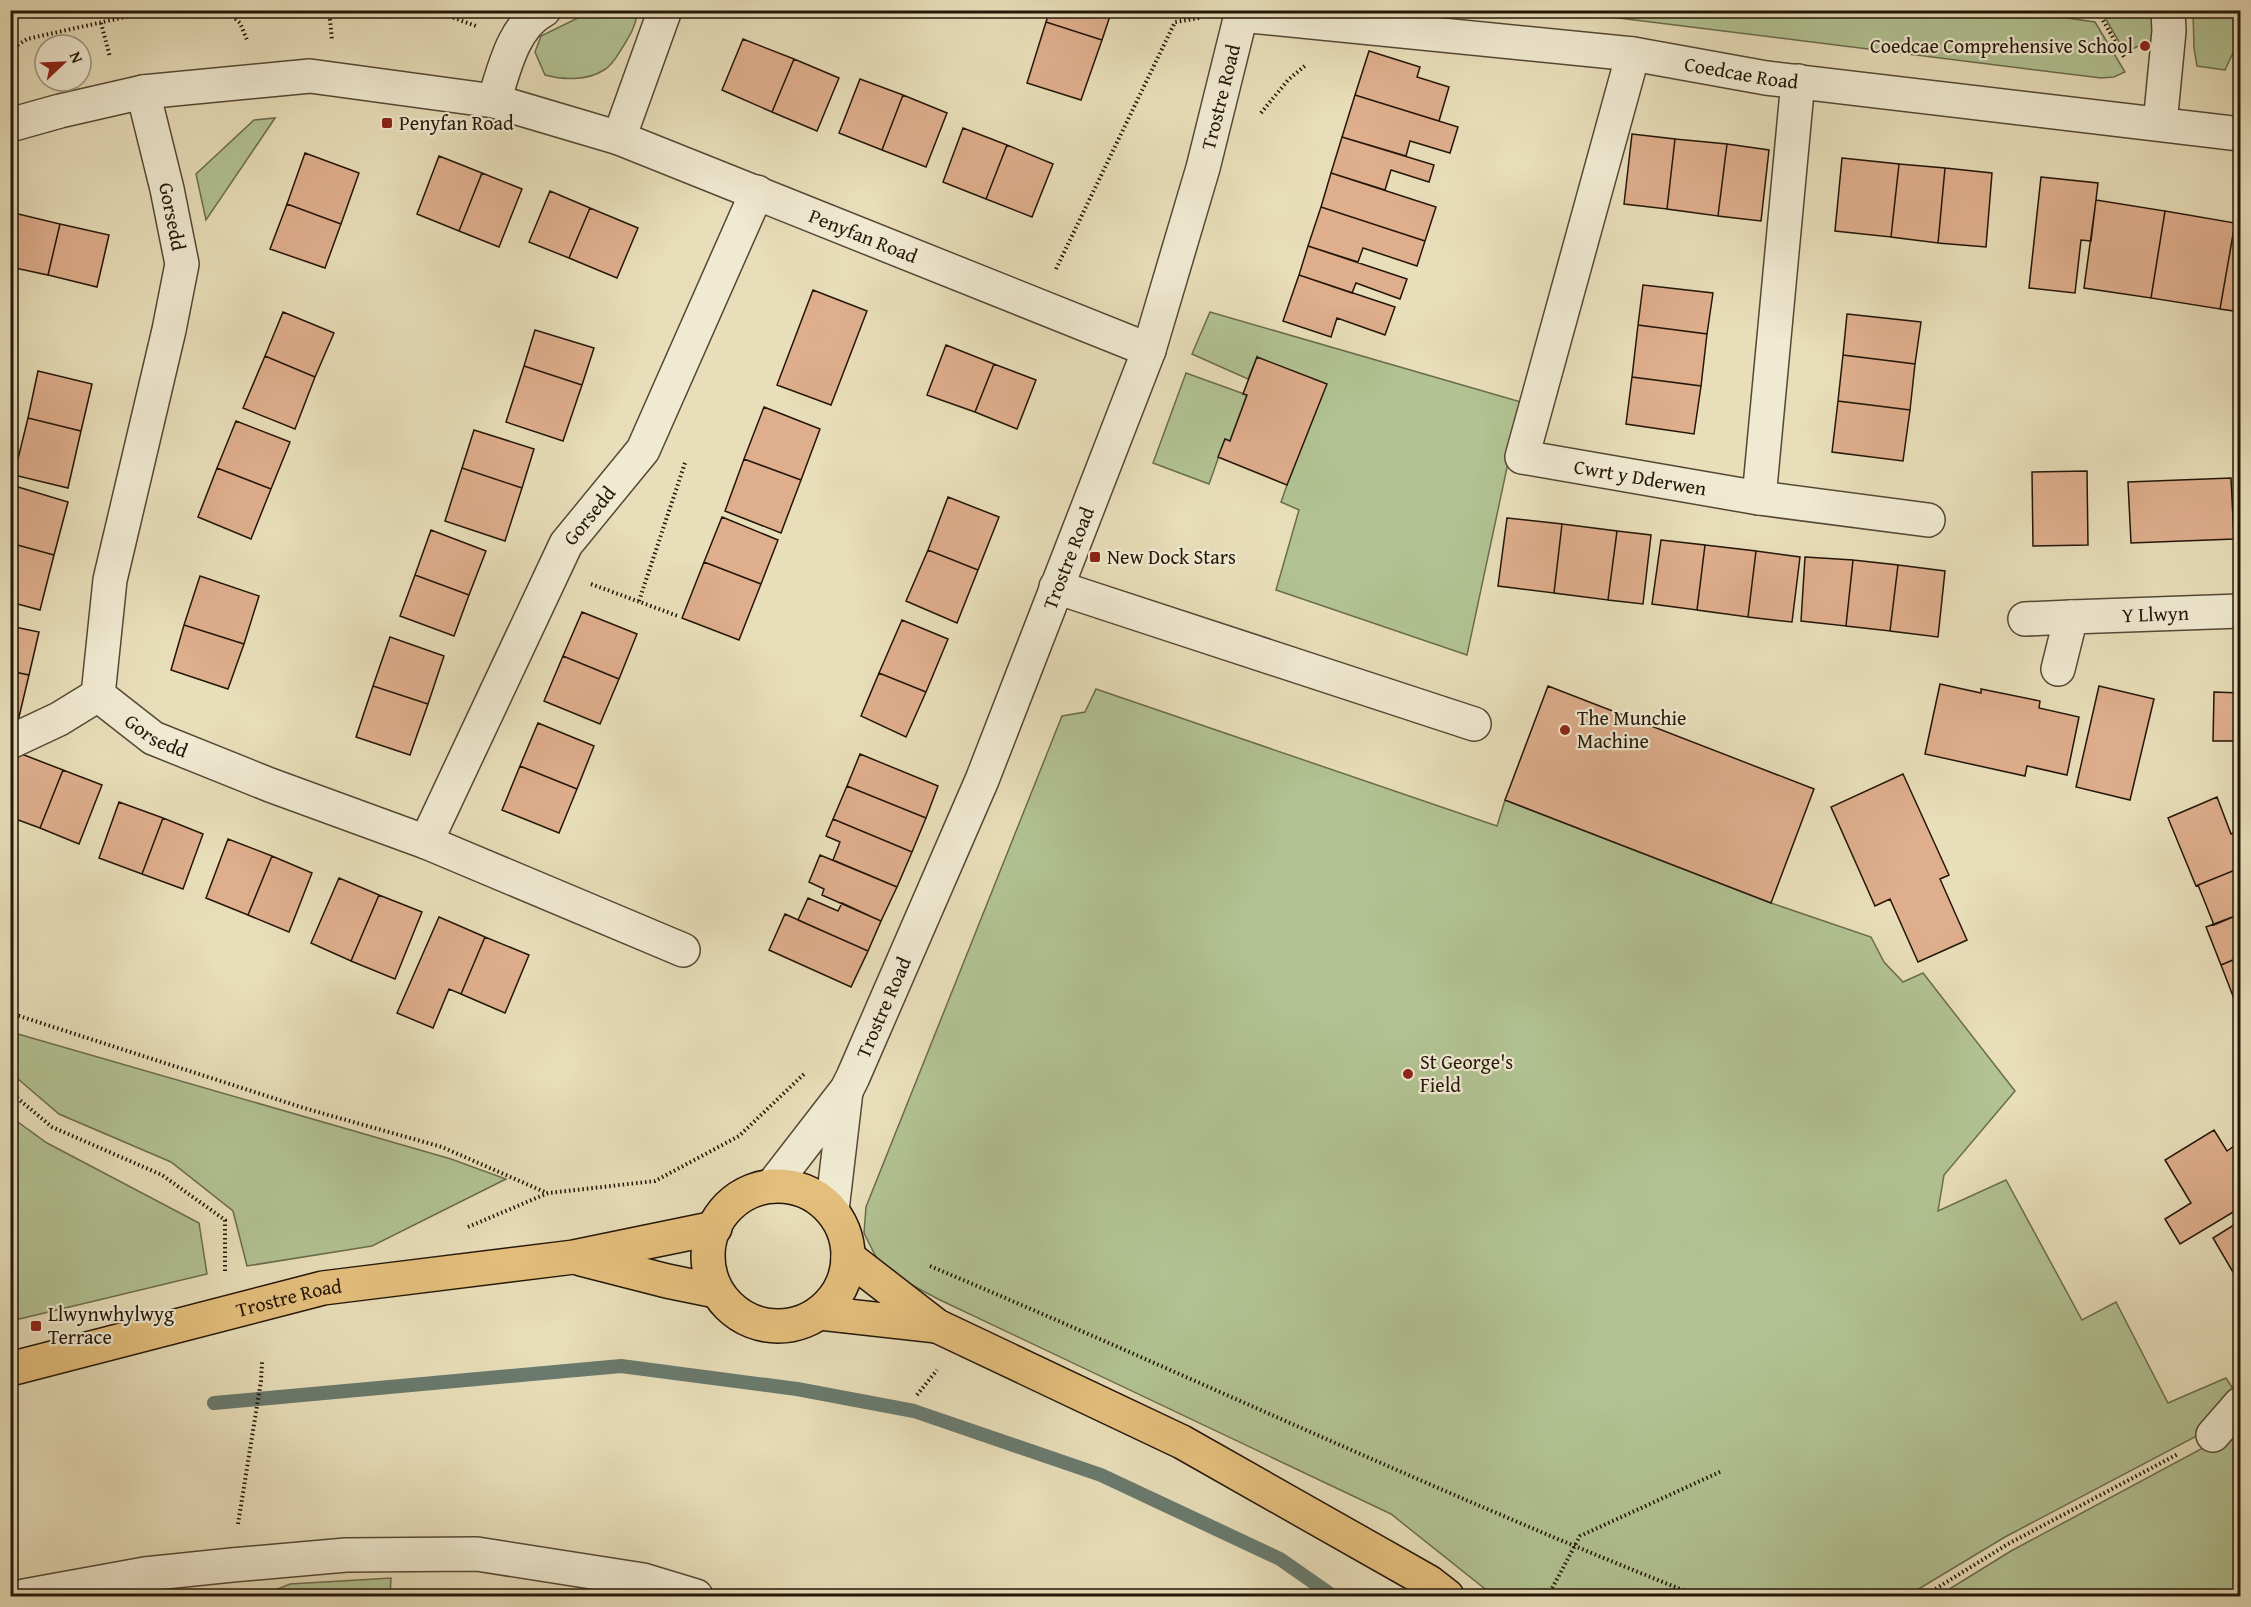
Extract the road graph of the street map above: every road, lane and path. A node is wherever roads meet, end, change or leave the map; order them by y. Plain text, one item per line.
1 (156, 10) edge
2 (225, 10) edge
3 (329, 10) edge
4 (432, 10) edge
5 (544, 10) edge
6 (665, 10) edge
7 (2057, 10) edge
8 (2168, 10) edge
9 (1241, 13) edge
10 (1201, 17) dead end
11 (101, 22) junction
12 (477, 26) dead end
13 (333, 43) dead end
14 (248, 45) dead end
15 (10, 50) edge
16 (1634, 54) junction
17 (2128, 64) dead end
18 (112, 67) dead end
19 (1798, 81) junction
20 (143, 92) junction
21 (494, 101) junction
22 (2160, 124) junction
23 (10, 125) edge
24 (2241, 135) edge
25 (619, 138) junction
26 (757, 192) junction
27 (1056, 269) dead end
28 (1149, 350) junction
29 (687, 458) dead end
30 (1759, 498) junction
31 (1928, 520) dead end
32 (585, 582) dead end
33 (1056, 587) junction
34 (639, 601) junction
35 (2241, 611) edge
36 (678, 616) dead end
37 (2071, 617) junction
38 (2025, 619) dead end
39 (2058, 669) dead end
40 (98, 695) junction
41 (1474, 724) dead end
42 (10, 742) edge
43 (426, 842) junction
44 (683, 950) dead end
45 (10, 1013) edge
46 (850, 1083) junction
47 (10, 1092) edge
48 (772, 1186) junction
49 (832, 1210) junction
50 (715, 1228) junction
51 (574, 1257) junction
52 (848, 1257) junction
53 (924, 1263) dead end
54 (716, 1291) junction
55 (240, 1310) junction
56 (820, 1313) junction
57 (937, 1326) junction
58 (262, 1362) dead end
59 (10, 1369) edge
60 (2241, 1404) edge
61 (2213, 1435) joint
62 (1722, 1471) dead end
63 (238, 1524) dead end
64 (1574, 1548) junction
65 (24, 1596) edge
66 (696, 1596) edge
67 (1448, 1596) edge
68 (1548, 1596) edge
69 (1698, 1596) edge
70 (1924, 1596) edge

1 - 11 path
2 - 14 path
3 - 13 path
4 - 12 path
5 - 21 street
6 - 25 street
7 - 17 path
8 - 22 street
9 - 16 street, Coedcae Road
9 - 28 street, Trostre Road
10 - 27 path
11 - 15 path
11 - 18 path
16 - 19 street, Coedcae Road
16 - 30 street, Cwrt y Dderwen
19 - 22 street, Coedcae Road
19 - 30 street
20 - 21 street, Penyfan Road
20 - 23 street, Penyfan Road
20 - 40 street, Gorsedd
21 - 25 street, Penyfan Road
22 - 24 street, Coedcae Road
25 - 26 street, Penyfan Road
26 - 28 street, Penyfan Road
26 - 43 street, Gorsedd
28 - 33 street, Trostre Road
29 - 34 path
30 - 31 street, Cwrt y Dderwen
32 - 34 path
33 - 41 street
33 - 46 street, Trostre Road
34 - 36 path
35 - 37 street, Y Llwyn
37 - 38 street, Y Llwyn
37 - 39 street
40 - 42 street
40 - 43 street, Gorsedd
43 - 44 street, Gorsedd
45 - 46 path
46 - 48 street, Trostre Road
46 - 49 street, Trostre Road
47 - 55 path
48 - 49 main road
48 - 50 main road
49 - 52 main road
50 - 51 main road, Trostre Road
50 - 54 main road
51 - 54 main road, Trostre Road
51 - 55 main road, Trostre Road
52 - 56 main road
52 - 57 main road
53 - 64 path
54 - 56 main road
55 - 59 main road, Trostre Road
56 - 57 main road
57 - 67 main road
58 - 63 path
60 - 61 street
61 - 70 path
62 - 64 path
64 - 68 path
64 - 69 path
65 - 66 street

